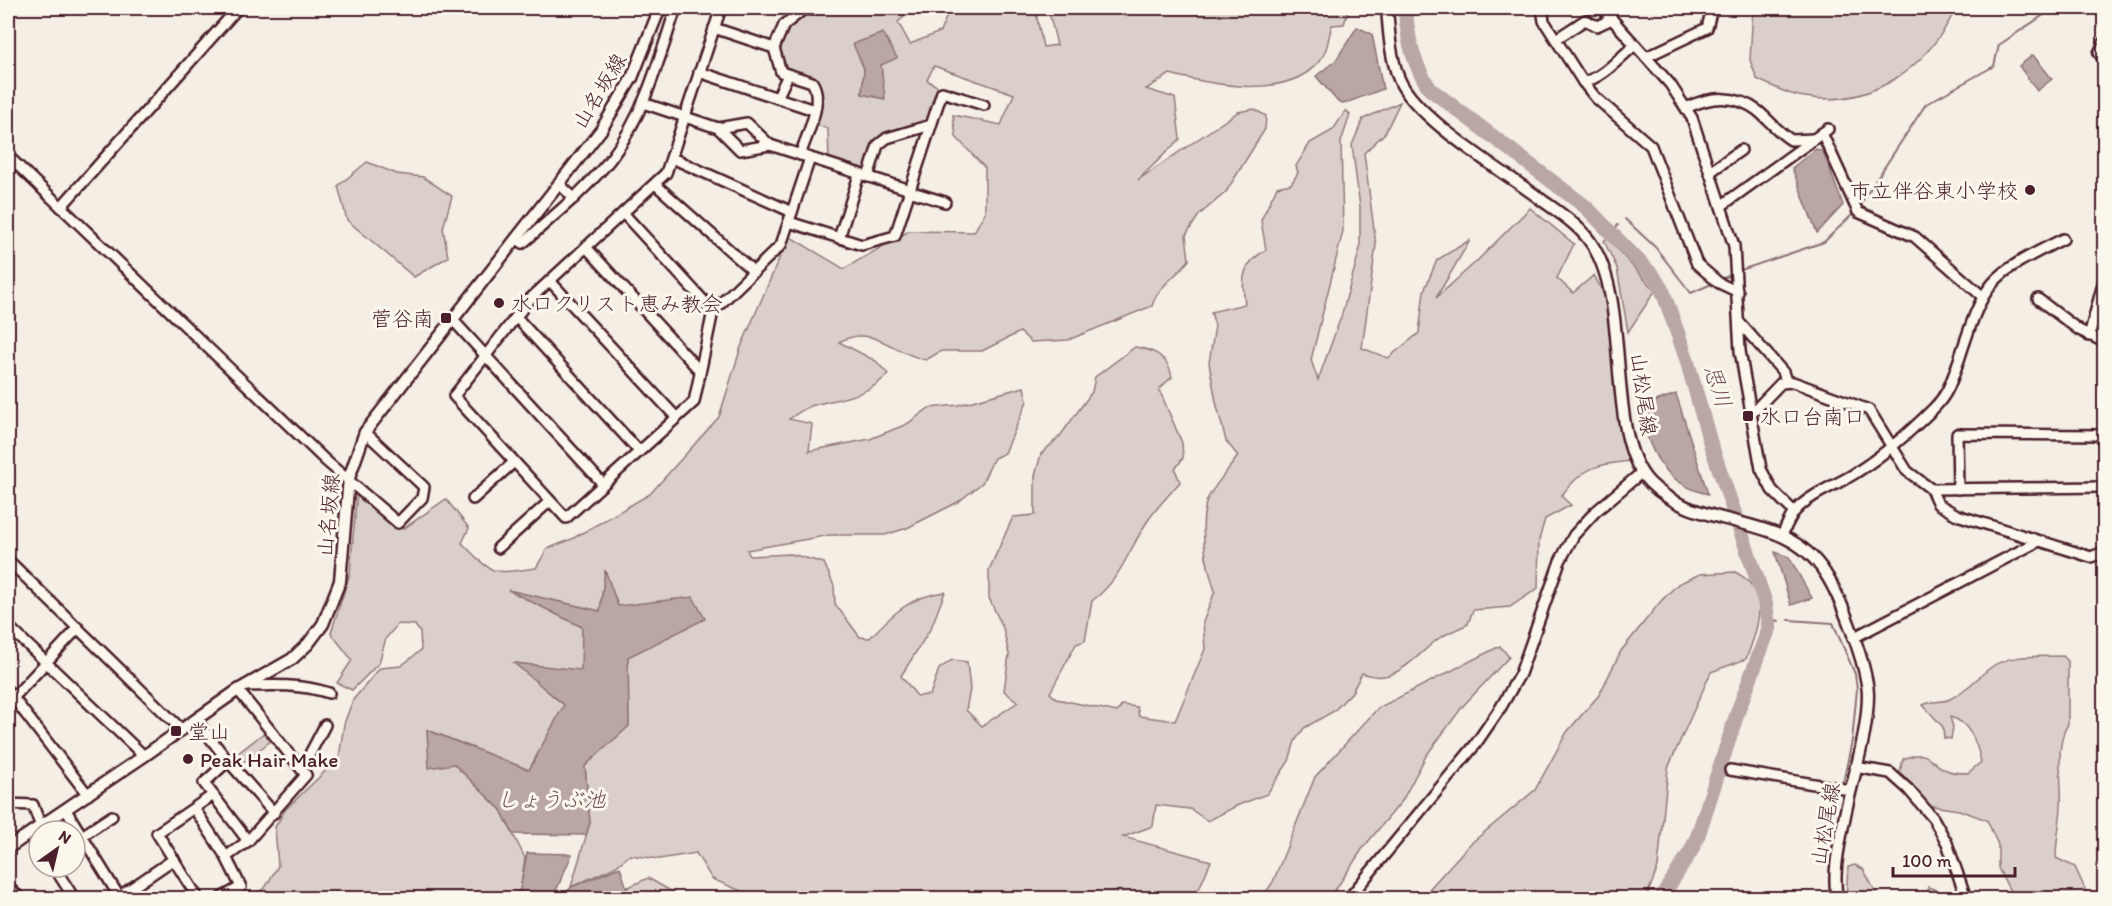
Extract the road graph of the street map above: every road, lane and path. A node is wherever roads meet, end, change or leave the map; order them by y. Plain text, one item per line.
1 (238, 8) edge
2 (660, 8) edge
3 (676, 8) edge
4 (720, 8) edge
5 (802, 8) edge
6 (816, 8) edge
7 (1387, 8) edge
8 (1542, 8) edge
9 (1603, 8) edge
10 (1712, 8) edge
11 (1612, 19) junction
12 (714, 28) junction
13 (1556, 39) junction
14 (2104, 43) edge
15 (1635, 45) junction
16 (774, 48) junction
17 (1646, 57) junction
18 (2104, 60) edge
19 (699, 72) junction
20 (788, 75) junction
21 (1583, 82) junction
22 (777, 98) junction
23 (644, 103) junction
24 (984, 105) dead end
25 (1686, 108) junction
26 (814, 110) junction
27 (685, 117) junction
28 (931, 125) junction
29 (718, 128) junction
30 (1821, 134) junction
31 (770, 145) junction
32 (1742, 150) dead end
33 (800, 155) junction
34 (8, 156) edge
35 (672, 158) junction
36 (810, 158) junction
37 (1710, 172) junction
38 (863, 176) junction
39 (559, 184) junction
40 (655, 184) junction
41 (910, 190) junction
42 (574, 198) junction
43 (945, 202) dead end
44 (1721, 206) junction
45 (61, 207) junction
46 (792, 212) junction
47 (623, 213) junction
48 (789, 222) junction
49 (516, 238) junction
50 (839, 238) junction
51 (2063, 240) dead end
52 (586, 247) junction
53 (754, 272) junction
54 (2104, 280) edge
55 (550, 281) junction
56 (1738, 292) junction
57 (1982, 296) junction
58 (2038, 299) dead end
59 (713, 311) junction
60 (516, 317) junction
61 (452, 319) junction
62 (1739, 322) junction
63 (2088, 336) junction
64 (2104, 342) edge
65 (485, 356) junction
66 (700, 371) junction
67 (1786, 381) junction
68 (1751, 414) junction
69 (676, 417) junction
70 (365, 432) junction
71 (2104, 435) edge
72 (1891, 447) junction
73 (639, 451) junction
74 (514, 462) junction
75 (1641, 473) junction
76 (349, 478) junction
77 (603, 484) junction
78 (2104, 487) edge
79 (1931, 489) junction
80 (1958, 489) junction
81 (473, 499) dead end
82 (550, 501) junction
83 (1794, 512) junction
84 (1782, 535) junction
85 (2039, 541) junction
86 (498, 548) dead end
87 (2104, 552) edge
88 (8, 560) edge
89 (8, 626) edge
90 (78, 628) junction
91 (1853, 638) junction
92 (47, 664) junction
93 (240, 688) junction
94 (329, 693) dead end
95 (10, 696) edge
96 (196, 720) junction
97 (325, 725) dead end
98 (182, 730) junction
99 (144, 756) junction
100 (228, 761) junction
101 (1855, 767) junction
102 (302, 769) junction
103 (1730, 770) dead end
104 (1850, 790) junction
105 (88, 795) junction
106 (213, 795) junction
107 (8, 804) edge
108 (194, 808) junction
109 (66, 810) junction
110 (273, 813) junction
111 (112, 816) dead end
112 (35, 819) edge
113 (52, 819) edge
114 (71, 819) edge
115 (87, 832) edge
116 (27, 836) edge
117 (248, 841) junction
118 (87, 846) edge
119 (8, 848) edge
120 (226, 857) junction
121 (174, 859) junction
122 (62, 879) edge
123 (8, 887) edge
124 (20, 898) edge
125 (75, 898) edge
126 (119, 898) edge
127 (198, 898) edge
128 (221, 898) edge
129 (1349, 898) edge
130 (1837, 898) edge
131 (1966, 898) edge

1 - 45 street
2 - 39 main road, 山名坂線
3 - 23 street
4 - 12 street
5 - 6 street
5 - 16 street
7 - 75 main road, 山松尾線
8 - 13 street
9 - 11 street
10 - 17 street
11 - 13 street
11 - 15 street
12 - 16 street
12 - 19 street
13 - 21 street
14 - 18 street
15 - 17 street
15 - 21 street
16 - 20 street
17 - 25 street
19 - 22 street
19 - 27 street
20 - 22 street
20 - 26 street
21 - 56 street
22 - 26 street
23 - 27 street
23 - 42 street
24 - 28 street
25 - 30 street
25 - 37 street
26 - 33 street
27 - 29 street
27 - 35 street
28 - 38 street
28 - 41 street
29 - 31 street
29 - 31 street
30 - 44 street
30 - 57 street
31 - 33 street
32 - 37 street
33 - 36 street
34 - 45 street
35 - 40 street
35 - 46 street
36 - 38 street
36 - 46 street
37 - 44 street
38 - 41 street
38 - 50 street
39 - 42 street
39 - 49 main road, 山名坂線
40 - 47 street
40 - 53 street
41 - 43 street
41 - 50 street
42 - 49 street
44 - 56 street
45 - 76 street
46 - 48 street
47 - 52 street
47 - 59 street
48 - 50 street
48 - 53 street
49 - 61 main road, 山名坂線
51 - 57 street
52 - 55 street
52 - 66 street
53 - 59 street
54 - 63 street
55 - 60 street
55 - 69 street
56 - 62 street
57 - 72 street
58 - 63 street
59 - 66 street
60 - 65 street
60 - 73 street
61 - 65 street
61 - 70 main road, 山名坂線
62 - 67 street
62 - 68 street
63 - 64 street
65 - 74 street
65 - 77 street
66 - 69 street
67 - 68 street
67 - 72 street
68 - 83 street
69 - 73 street
70 - 76 main road, 山名坂線
70 - 76 street
71 - 80 street
72 - 79 street
72 - 83 street
73 - 77 street
74 - 81 street
74 - 82 street
75 - 84 main road, 山松尾線
75 - 129 street
76 - 93 main road, 山名坂線
77 - 82 street
78 - 80 street
79 - 80 street
79 - 85 street
82 - 86 street
83 - 84 street
84 - 91 main road, 山松尾線
85 - 87 street
85 - 91 street
88 - 90 street
89 - 92 street
90 - 92 street
90 - 98 street
91 - 101 main road, 山松尾線
92 - 95 street
92 - 99 street
93 - 94 street
93 - 96 main road, 山名坂線
93 - 102 street
95 - 105 street
96 - 98 main road, 山名坂線
96 - 100 street
97 - 102 street
98 - 99 main road, 山名坂線
99 - 105 main road, 山名坂線
100 - 106 street
100 - 110 street
101 - 104 main road, 山松尾線
101 - 131 street
102 - 110 street
103 - 104 street
104 - 130 main road, 山松尾線
105 - 109 main road, 山名坂線
106 - 108 street
106 - 117 street
107 - 112 street
108 - 120 street
108 - 121 street
109 - 113 main road, 山名坂線
109 - 114 street
110 - 117 street
111 - 115 street
116 - 119 main road, 山名坂線
117 - 120 street
118 - 126 street
120 - 128 street
121 - 126 street
121 - 127 street
122 - 125 street
123 - 124 street

